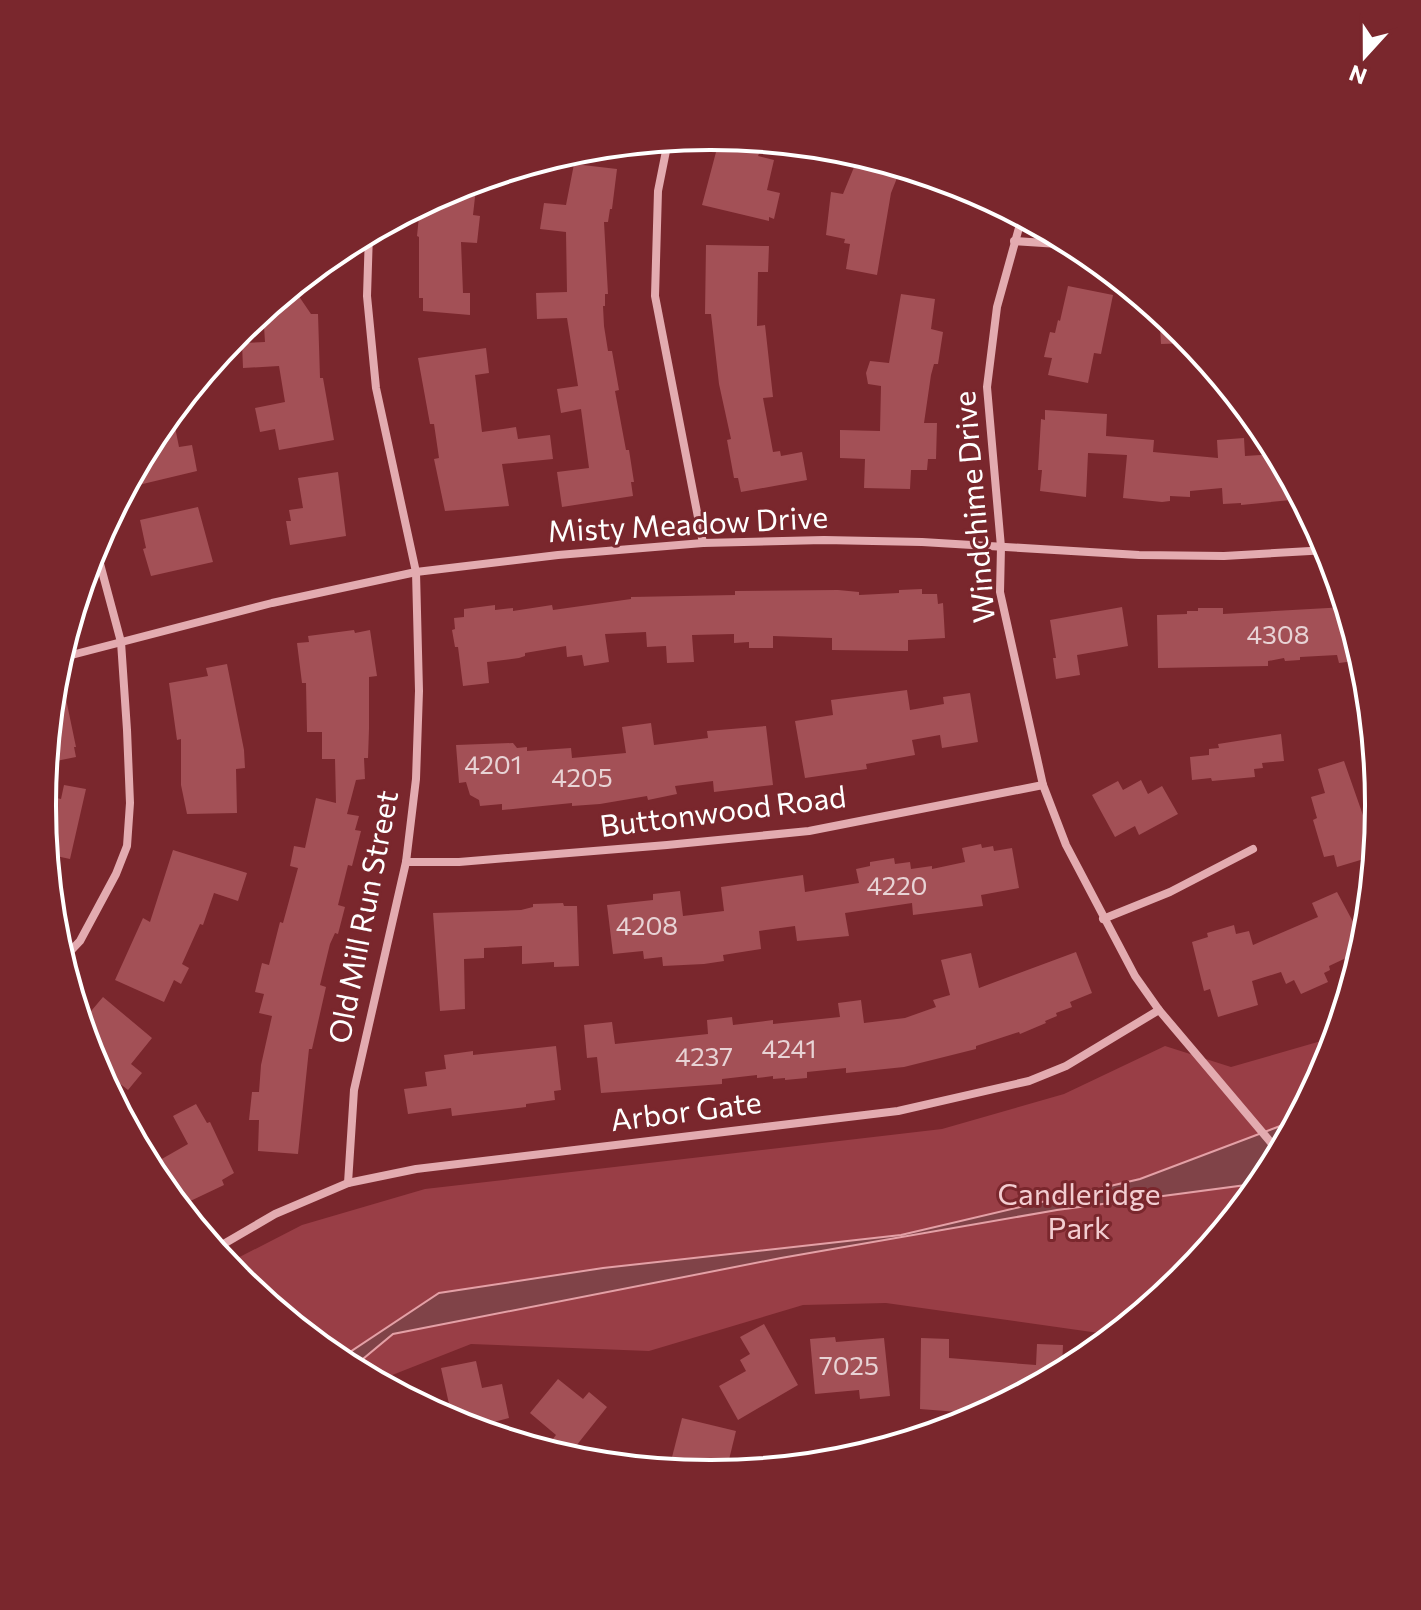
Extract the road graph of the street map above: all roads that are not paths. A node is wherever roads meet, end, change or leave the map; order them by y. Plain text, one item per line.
1 (666, 152) edge
2 (1018, 228) edge
3 (1014, 241) junction
4 (1046, 243) edge
5 (369, 247) edge
6 (703, 543) junction
7 (1001, 547) junction
8 (1313, 551) edge
9 (101, 568) edge
10 (416, 572) junction
11 (121, 642) junction
12 (74, 654) edge
13 (1043, 785) junction
14 (1253, 849) dead end
15 (406, 862) junction
16 (1103, 919) junction
17 (72, 949) edge
18 (1159, 1010) junction
19 (1271, 1142) edge
20 (348, 1183) junction
21 (224, 1244) edge

1 - 6 street
2 - 3 street, Windchime Drive
3 - 4 street
3 - 7 street, Windchime Drive
5 - 10 street, Old Mill Run Street
6 - 7 street, Misty Meadow Drive
6 - 10 street, Misty Meadow Drive
7 - 8 street, Misty Meadow Drive
7 - 13 street, Windchime Drive
9 - 11 street
10 - 11 street, Misty Meadow Drive
10 - 15 street, Old Mill Run Street
11 - 12 street, Misty Meadow Drive
11 - 17 street
13 - 15 street, Buttonwood Road
13 - 16 street, Windchime Drive
14 - 16 street
15 - 20 street, Old Mill Run Street
16 - 18 street, Windchime Drive
18 - 19 street, Windchime Drive
18 - 20 street, Arbor Gate
20 - 21 street, Arbor Gate

